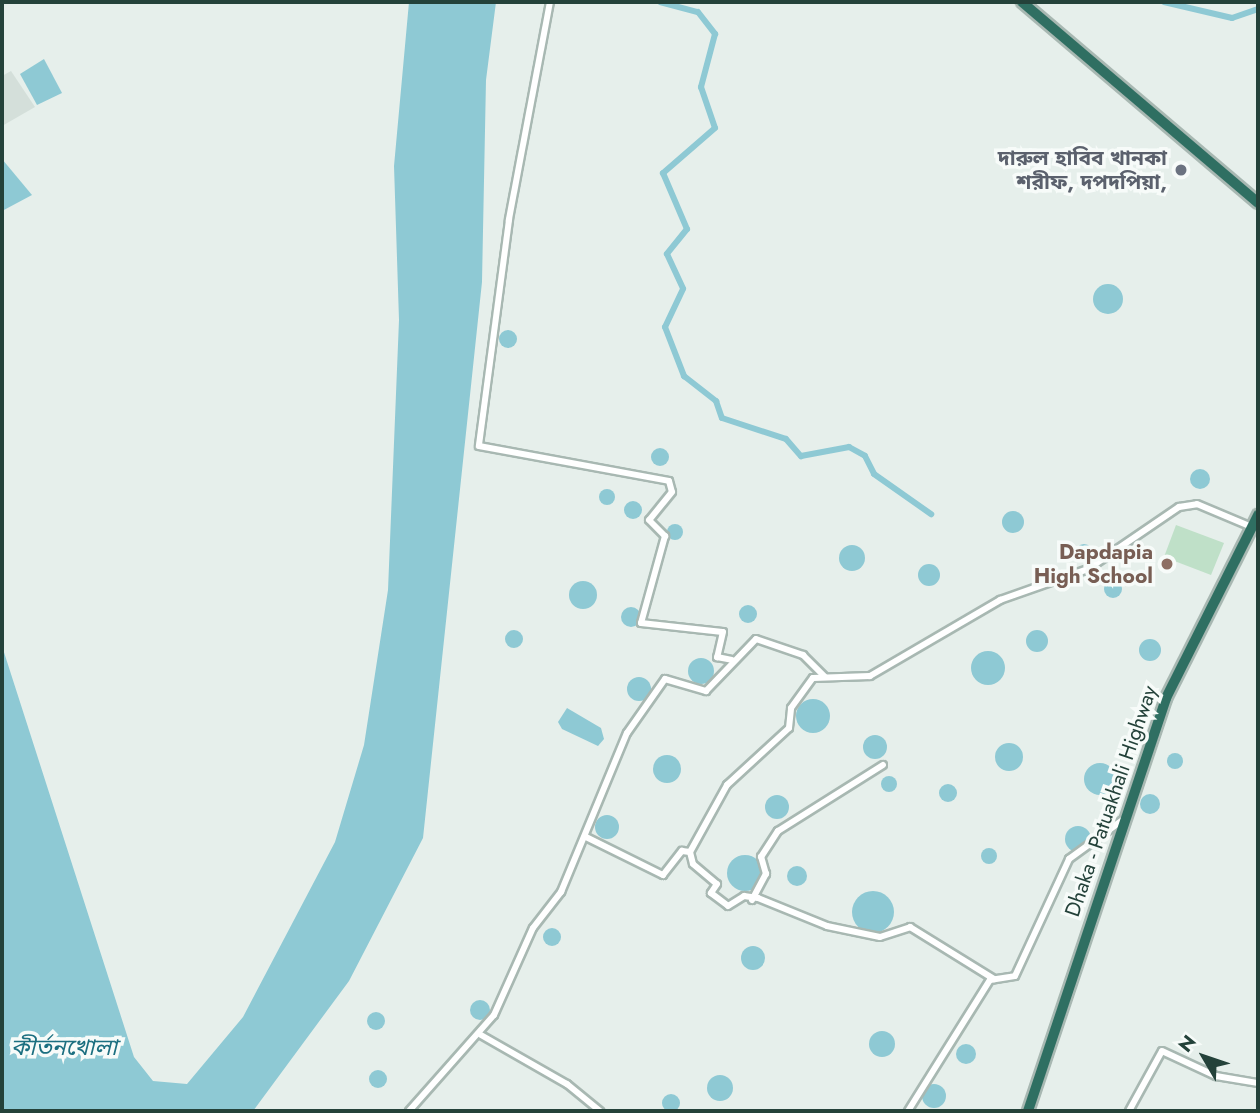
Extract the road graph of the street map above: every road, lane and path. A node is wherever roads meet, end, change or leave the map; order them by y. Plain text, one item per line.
1 (550, 2) edge
2 (1022, 2) edge
3 (1258, 203) edge
4 (1258, 515) edge
5 (1252, 527) junction
6 (732, 660) junction
7 (825, 677) junction
8 (883, 765) dead end
9 (1124, 819) junction
10 (586, 837) junction
11 (690, 852) junction
12 (752, 900) junction
13 (994, 979) junction
14 (481, 1035) junction
15 (1258, 1083) edge
16 (409, 1111) edge
17 (600, 1111) edge
18 (908, 1111) edge
19 (1028, 1111) edge
20 (1129, 1111) edge

1 - 6 street
2 - 3 highway
4 - 5 highway, Dhaka - Patuakhali Highway
5 - 7 street
5 - 9 highway, Dhaka - Patuakhali Highway
6 - 7 street
6 - 10 street
7 - 11 street
8 - 12 street
9 - 13 street
9 - 19 highway, Dhaka - Patuakhali Highway
10 - 11 street
10 - 14 street
11 - 12 street
12 - 13 street
13 - 18 street
14 - 16 street
14 - 17 street
15 - 20 street

